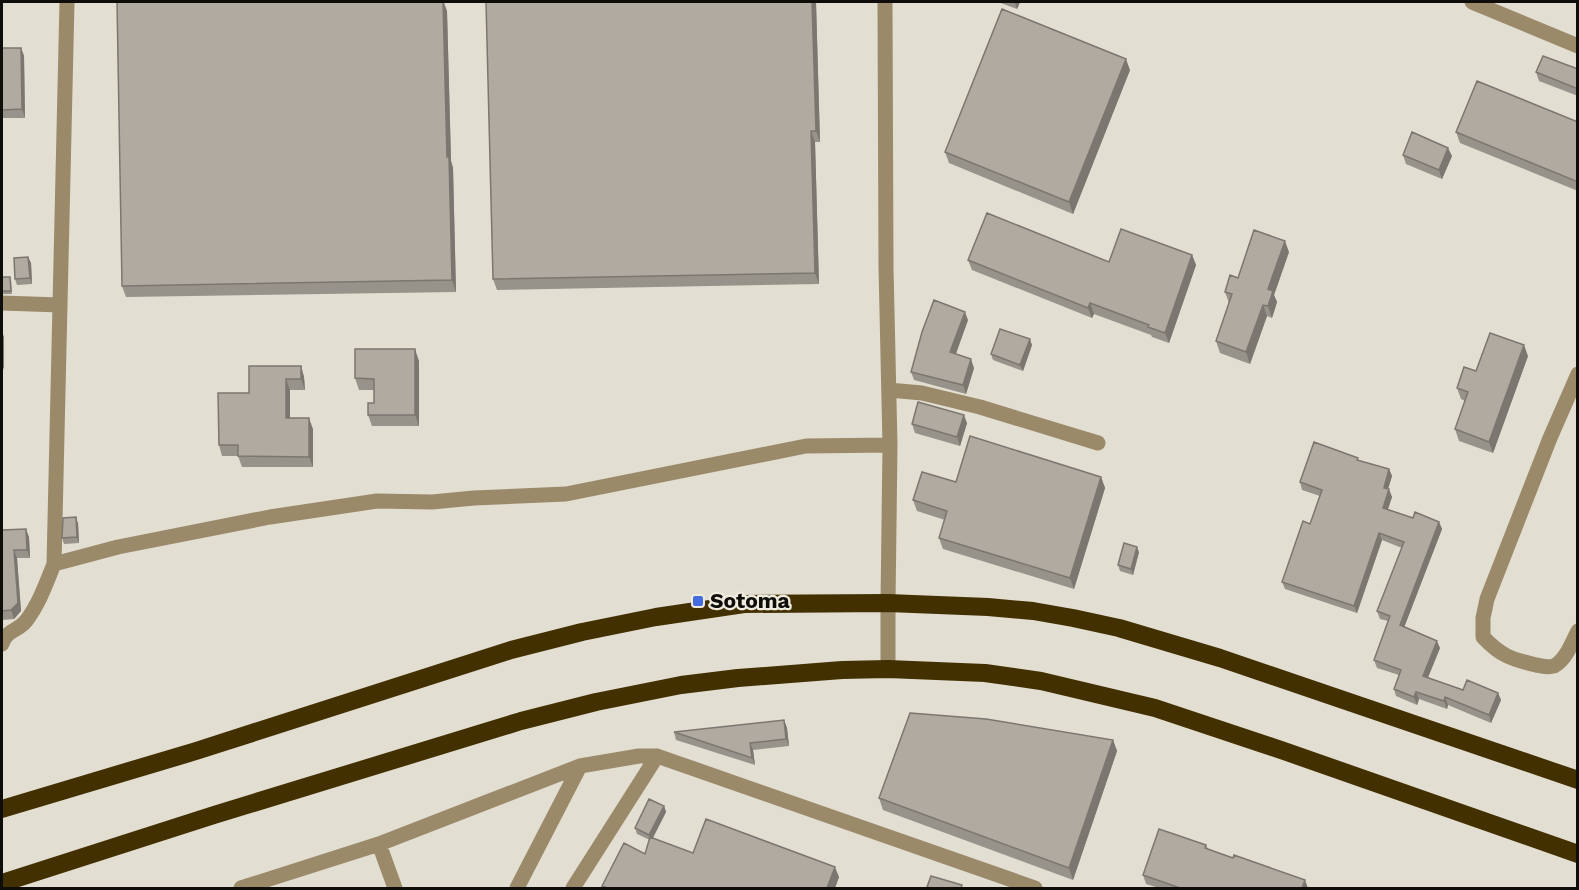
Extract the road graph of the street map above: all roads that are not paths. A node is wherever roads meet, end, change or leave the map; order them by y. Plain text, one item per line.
1 (67, 2) edge
2 (885, 2) edge
3 (1472, 2) edge
4 (1578, 46) edge
5 (2, 303) edge
6 (60, 305) junction
7 (1578, 374) edge
8 (889, 390) junction
9 (1098, 444) dead end
10 (890, 445) junction
11 (54, 564) junction
12 (888, 603) junction
13 (1578, 631) edge
14 (2, 639) edge
15 (888, 669) junction
16 (657, 756) junction
17 (580, 766) junction
18 (1578, 780) edge
19 (3, 808) edge
20 (379, 844) junction
21 (1578, 854) edge
22 (2, 883) edge
23 (241, 888) edge
24 (395, 888) edge
25 (517, 888) edge
26 (573, 888) edge
27 (1035, 888) edge

1 - 6 street
2 - 8 street
3 - 4 street
5 - 6 street
6 - 11 street
7 - 13 street
8 - 9 street
8 - 10 street
10 - 11 street
10 - 12 street
11 - 14 street
12 - 15 street
12 - 18 highway
12 - 19 highway
15 - 21 highway
15 - 22 highway
16 - 17 street
16 - 26 street
16 - 27 street
17 - 20 street
17 - 25 street
20 - 23 street
20 - 24 street

